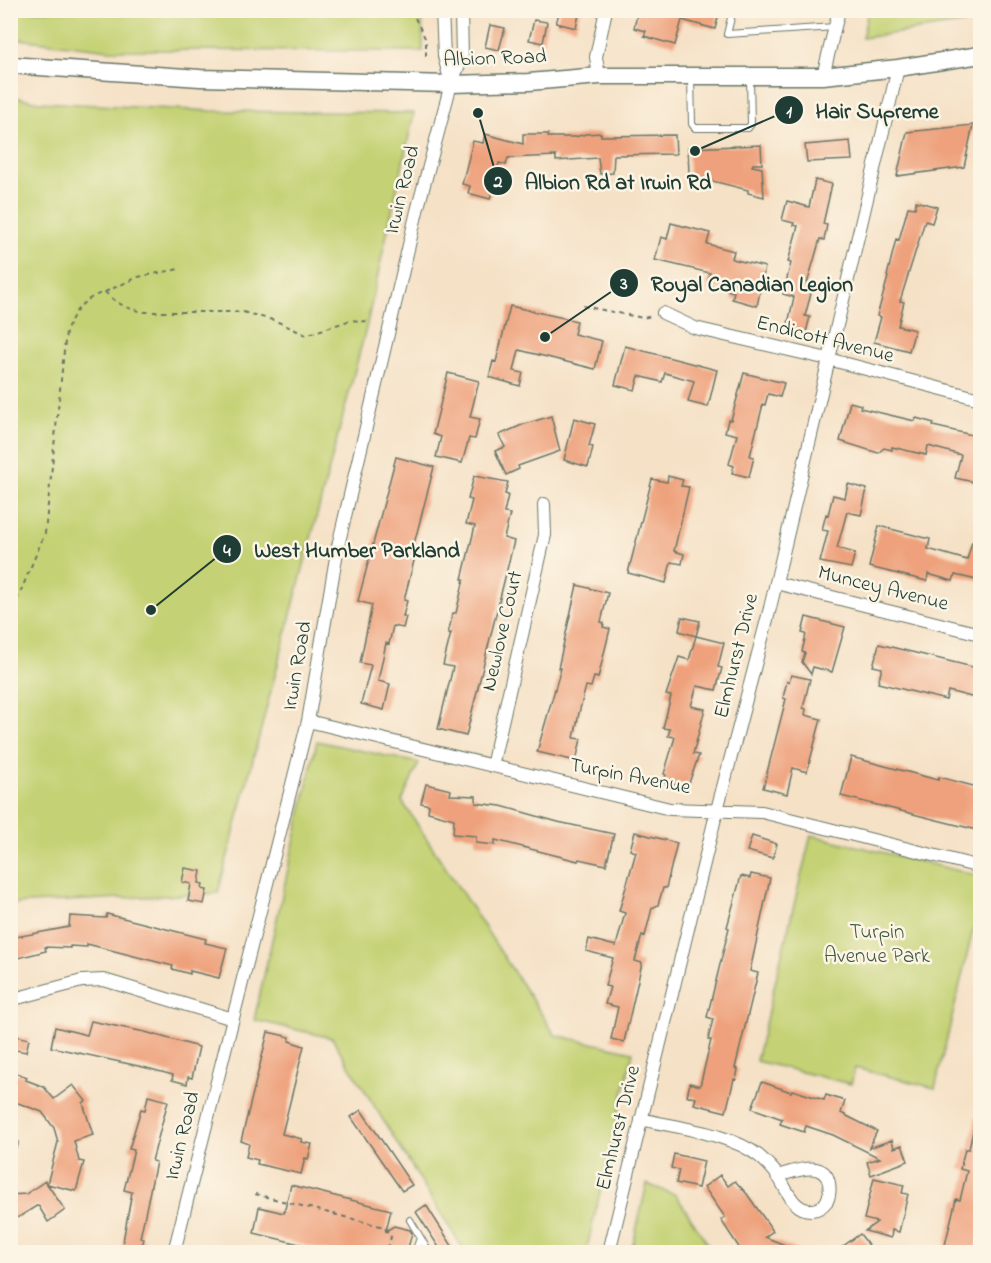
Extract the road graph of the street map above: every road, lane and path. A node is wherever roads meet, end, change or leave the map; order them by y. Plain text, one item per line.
1 (411, 10) edge
2 (442, 10) edge
3 (461, 10) edge
4 (606, 10) edge
5 (733, 10) edge
6 (839, 10) edge
7 (835, 27) junction
8 (981, 55) edge
9 (426, 56) dead end
10 (10, 65) edge
11 (898, 68) junction
12 (599, 76) junction
13 (691, 76) junction
14 (750, 76) junction
15 (823, 76) junction
16 (451, 84) junction
17 (178, 269) dead end
18 (105, 292) junction
19 (584, 306) dead end
20 (663, 313) joint
21 (371, 322) dead end
22 (828, 359) junction
23 (981, 399) edge
24 (544, 504) dead end
25 (776, 583) junction
26 (10, 617) edge
27 (981, 634) edge
28 (308, 721) junction
29 (492, 766) junction
30 (717, 810) junction
31 (981, 867) edge
32 (10, 1000) edge
33 (233, 1019) junction
34 (641, 1119) junction
35 (777, 1176) dead end
36 (255, 1194) dead end
37 (410, 1220) dead end
38 (420, 1238) junction
39 (174, 1252) edge
40 (387, 1252) edge
41 (415, 1252) edge
42 (429, 1252) edge
43 (609, 1252) edge

1 - 9 path
2 - 16 street
3 - 16 street, Irwin Road
4 - 12 street
5 - 7 lane
6 - 7 street
7 - 15 street
8 - 11 main road, Albion Road
10 - 16 main road, Albion Road
11 - 15 main road, Albion Road
11 - 22 street, Elmhurst Drive
12 - 13 main road, Albion Road
12 - 16 main road, Albion Road
13 - 14 main road, Albion Road
13 - 14 lane
14 - 15 main road, Albion Road
16 - 28 street, Irwin Road
17 - 18 path
18 - 21 path
18 - 26 path
19 - 20 path
20 - 22 street, Endicott Avenue
22 - 23 street, Endicott Avenue
22 - 25 street, Elmhurst Drive
24 - 29 street, Newlove Court
25 - 27 street, Muncey Avenue
25 - 30 street, Elmhurst Drive
28 - 29 street, Turpin Avenue
28 - 33 street, Irwin Road
29 - 30 street, Turpin Avenue
30 - 31 street, Turpin Avenue
30 - 34 street, Elmhurst Drive
32 - 33 street
33 - 39 street, Irwin Road
34 - 35 street
34 - 43 street, Elmhurst Drive
36 - 40 path
37 - 38 lane
38 - 41 lane
38 - 42 lane

